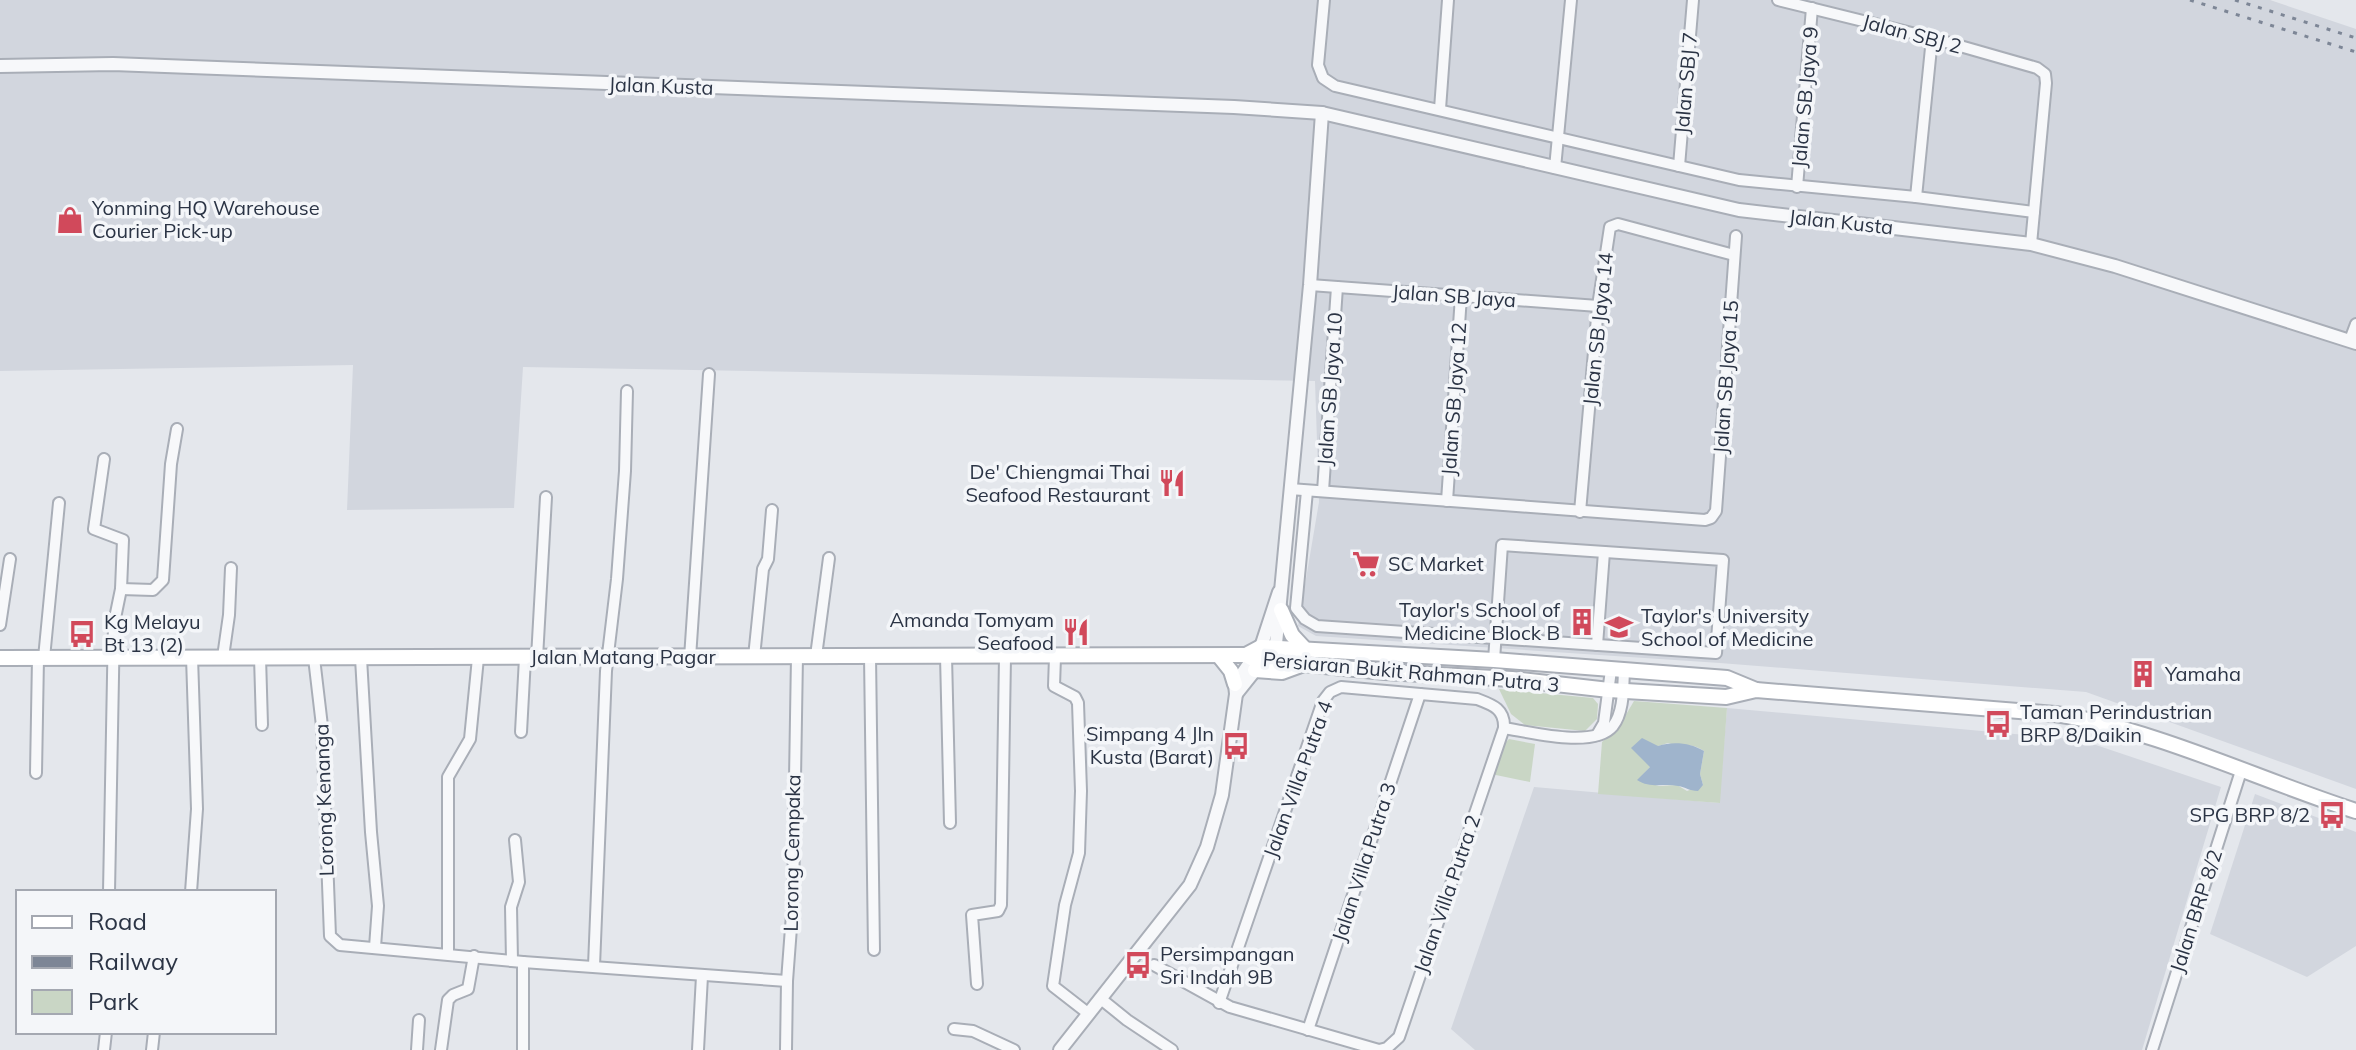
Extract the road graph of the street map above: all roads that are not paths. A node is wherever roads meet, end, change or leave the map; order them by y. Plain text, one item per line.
1 (1324, 0) edge
2 (1448, 0) edge
3 (1571, 0) edge
4 (1693, 0) edge
5 (1778, 0) edge
6 (1812, 8) junction
7 (1932, 38) junction
8 (0, 66) edge
9 (1440, 109) junction
10 (1322, 113) junction
11 (1558, 137) junction
12 (1679, 166) junction
13 (1555, 168) junction
14 (1797, 187) junction
15 (1916, 197) junction
16 (2034, 212) junction
17 (1736, 236) dead end
18 (2031, 244) junction
19 (1734, 255) junction
20 (1310, 285) junction
21 (1337, 287) junction
22 (1461, 296) junction
23 (1598, 306) junction
24 (2356, 324) edge
25 (2353, 342) edge
26 (709, 374) dead end
27 (627, 391) dead end
28 (177, 429) dead end
29 (104, 459) dead end
30 (1290, 489) junction
31 (1307, 491) junction
32 (1323, 491) junction
33 (546, 497) dead end
34 (1447, 501) junction
35 (59, 503) dead end
36 (772, 510) dead end
37 (1580, 512) junction
38 (1287, 523) junction
39 (1304, 524) junction
40 (1604, 552) junction
41 (829, 558) dead end
42 (10, 559) dead end
43 (231, 568) dead end
44 (121, 589) junction
45 (1280, 590) junction
46 (1281, 610) junction
47 (0, 625) edge
48 (1496, 638) junction
49 (1597, 645) junction
50 (1374, 652) junction
51 (797, 656) junction
52 (816, 656) junction
53 (870, 656) junction
54 (946, 656) junction
55 (1219, 656) junction
56 (1305, 656) junction
57 (113, 657) junction
58 (192, 657) junction
59 (223, 657) junction
60 (260, 657) junction
61 (754, 657) junction
62 (1005, 657) junction
63 (1055, 657) junction
64 (1259, 657) junction
65 (0, 658) edge
66 (41, 658) junction
67 (314, 658) junction
68 (361, 658) junction
69 (478, 658) junction
70 (531, 658) junction
71 (609, 658) junction
72 (690, 658) junction
73 (1494, 660) junction
74 (1618, 670) junction
75 (1385, 672) junction
76 (1236, 689) junction
77 (1616, 690) junction
78 (1756, 690) junction
79 (1420, 694) junction
80 (262, 725) dead end
81 (1504, 728) junction
82 (521, 732) dead end
83 (2241, 771) junction
84 (36, 773) dead end
85 (2356, 811) edge
86 (950, 823) dead end
87 (515, 840) dead end
88 (109, 890) edge
89 (191, 890) edge
90 (375, 947) junction
91 (874, 950) dead end
92 (448, 953) junction
93 (474, 956) junction
94 (517, 961) junction
95 (1154, 965) dead end
96 (594, 966) junction
97 (702, 976) junction
98 (787, 981) junction
99 (977, 984) dead end
100 (1101, 999) junction
101 (1219, 1003) junction
102 (1089, 1014) junction
103 (419, 1020) dead end
104 (954, 1029) dead end
105 (1308, 1030) junction
106 (1151, 1045) edge
107 (417, 1050) edge
108 (441, 1050) edge
109 (523, 1050) edge
110 (698, 1050) edge
111 (786, 1050) edge
112 (1014, 1050) edge
113 (1060, 1050) edge
114 (1172, 1050) edge
115 (1379, 1050) edge
116 (2152, 1050) edge

1 - 9 street
2 - 9 street
3 - 11 street
4 - 12 street, Jalan SBJ 7
5 - 6 street, Jalan SBJ 2
6 - 7 street, Jalan SBJ 2
6 - 14 street, Jalan SB Jaya 9
7 - 15 street
7 - 16 street, Jalan SBJ 2
8 - 10 street, Jalan Kusta
9 - 11 street
10 - 13 street, Jalan Kusta
10 - 20 street
11 - 12 street
11 - 13 street
12 - 14 street
13 - 18 street, Jalan Kusta
14 - 15 street
15 - 16 street
16 - 18 street
17 - 19 street, Jalan SB Jaya 15
18 - 25 street, Jalan Kusta
19 - 23 street, Jalan SB Jaya 14
19 - 37 street, Jalan SB Jaya 15
20 - 21 street, Jalan SB Jaya
20 - 30 street
21 - 22 street, Jalan SB Jaya
21 - 32 street, Jalan SB Jaya 10
22 - 23 street, Jalan SB Jaya
22 - 34 street, Jalan SB Jaya 12
23 - 37 street, Jalan SB Jaya 14
24 - 25 street
26 - 72 street
27 - 71 street
28 - 44 street
29 - 44 street
30 - 31 street
30 - 38 street
31 - 32 street
31 - 39 street
32 - 34 street
33 - 70 street
34 - 37 street
35 - 66 street
36 - 61 street
38 - 39 street
38 - 45 street
39 - 48 street
40 - 48 street
40 - 49 street
40 - 49 street
41 - 52 street
42 - 47 street
43 - 59 street
44 - 57 street
45 - 46 street
45 - 64 street
46 - 56 main road
46 - 64 street
48 - 49 street
48 - 73 street
50 - 56 main road, Persiaran Bukit Rahman Putra 3
50 - 73 main road, Persiaran Bukit Rahman Putra 3
50 - 75 main road
51 - 52 main road, Jalan Matang Pagar
51 - 61 main road, Jalan Matang Pagar
51 - 98 street, Lorong Cempaka
52 - 53 main road, Jalan Matang Pagar
53 - 54 main road, Jalan Matang Pagar
53 - 91 street
54 - 62 main road, Jalan Matang Pagar
54 - 86 street
55 - 63 main road, Jalan Matang Pagar
55 - 64 main road, Jalan Matang Pagar
55 - 76 main road
56 - 64 main road, Persiaran Bukit Rahman Putra 3
56 - 64 main road
56 - 75 main road, Persiaran Bukit Rahman Putra 3
57 - 58 main road, Jalan Matang Pagar
57 - 66 main road, Jalan Matang Pagar
57 - 88 street
58 - 59 main road, Jalan Matang Pagar
58 - 89 street
59 - 60 main road, Jalan Matang Pagar
60 - 67 main road, Jalan Matang Pagar
60 - 80 street
61 - 72 main road, Jalan Matang Pagar
62 - 63 main road, Jalan Matang Pagar
62 - 99 street
63 - 102 street
64 - 76 street
65 - 66 main road, Jalan Matang Pagar
66 - 84 street
67 - 68 main road, Jalan Matang Pagar
67 - 90 street, Lorong Kenanga
68 - 69 main road, Jalan Matang Pagar
68 - 90 street
69 - 70 main road, Jalan Matang Pagar
69 - 92 street
70 - 71 main road, Jalan Matang Pagar
70 - 82 street
71 - 72 main road, Jalan Matang Pagar
71 - 96 street
73 - 74 main road, Persiaran Bukit Rahman Putra 3
74 - 77 street
74 - 78 main road, Persiaran Bukit Rahman Putra 3
75 - 77 main road, Persiaran Bukit Rahman Putra 3
76 - 100 street
77 - 78 main road, Persiaran Bukit Rahman Putra 3
77 - 81 street
78 - 83 main road, Persiaran Bukit Rahman Putra 3
79 - 81 street, Jalan Villa Putra 4
79 - 101 street, Jalan Villa Putra 4
79 - 105 street, Jalan Villa Putra 3
81 - 115 street, Jalan Villa Putra 2
83 - 85 main road, Persiaran Bukit Rahman Putra 3
83 - 116 street, Jalan BRP 8/2
87 - 94 street
90 - 92 street
92 - 93 street
93 - 94 street
93 - 108 street
94 - 96 street
94 - 109 street
95 - 101 street, Jalan Villa Putra 2
96 - 97 street
97 - 98 street
97 - 110 street
98 - 111 street, Lorong Cempaka
100 - 102 street
100 - 106 street
101 - 105 street, Jalan Villa Putra 2
102 - 113 street
103 - 107 street
104 - 112 street
105 - 115 street, Jalan Villa Putra 2
106 - 114 street

